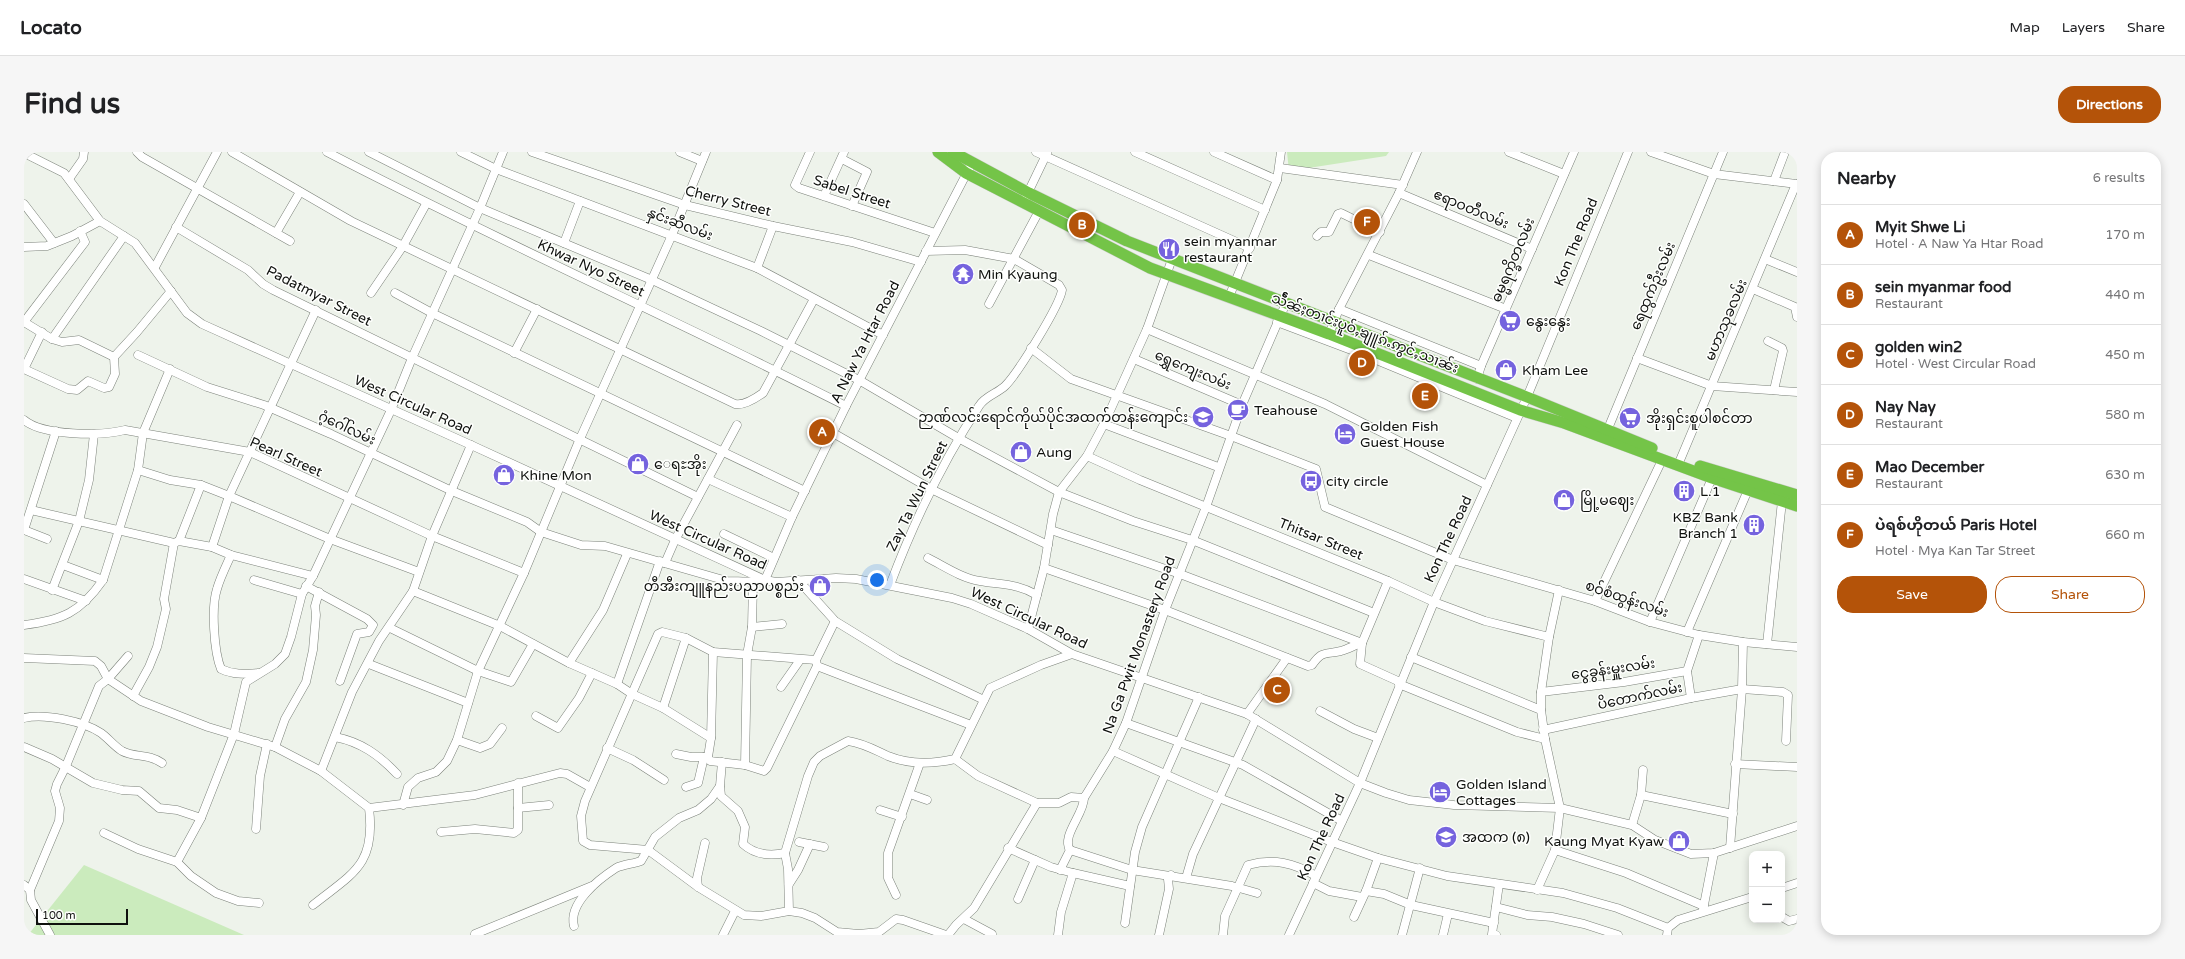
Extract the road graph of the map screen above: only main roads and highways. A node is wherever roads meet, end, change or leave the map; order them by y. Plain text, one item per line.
1 (938, 152) edge
2 (953, 152) edge
3 (1679, 462) junction
4 (1797, 495) edge
5 (1797, 506) edge

1 - 3 highway, သဵႅၼ်ႈတၢင်းပူဝ်ႇၶျူၵ်ႉဢွင်ႇသၢၼ်း
2 - 3 highway, သဵႅၼ်ႈတၢင်းပူဝ်ႇၶျူၵ်ႉဢွင်ႇသၢၼ်း
3 - 4 highway, သဵႅၼ်ႈတၢင်းပူဝ်ႇၶျူၵ်ႉဢွင်ႇသၢၼ်း
3 - 5 highway, သဵႅၼ်ႈတၢင်းပူဝ်ႇၶျူၵ်ႉဢွင်ႇသၢၼ်း

